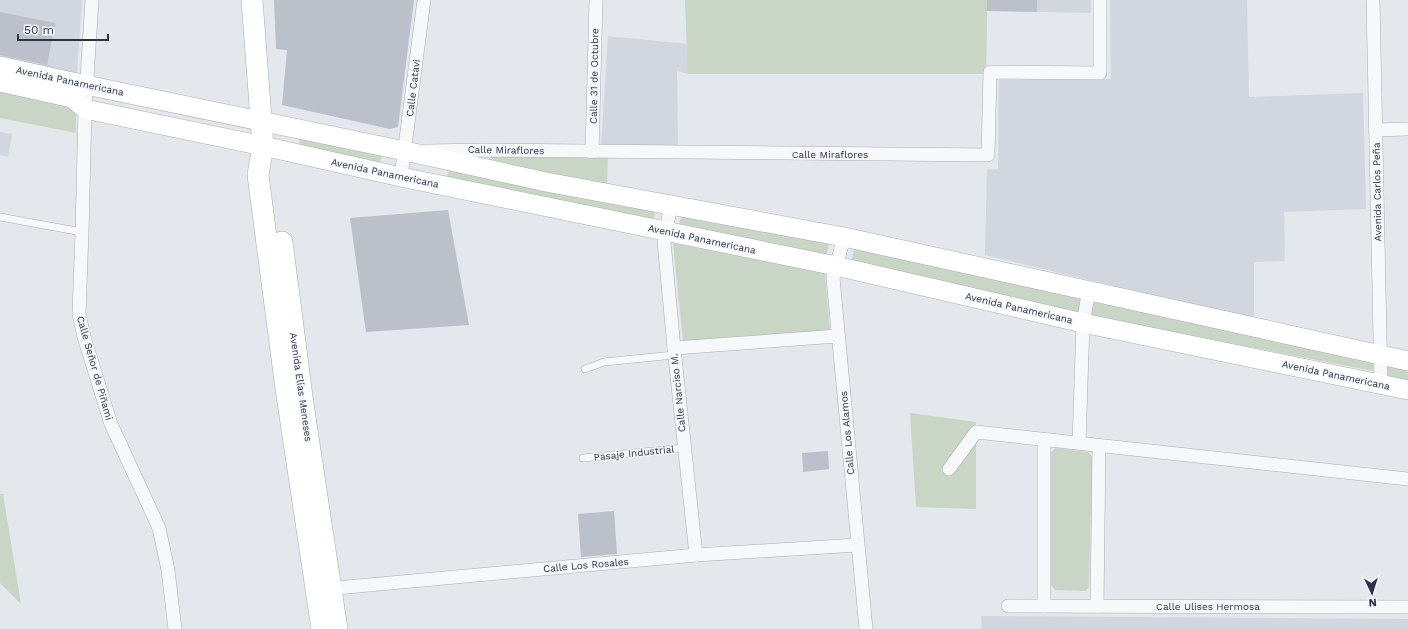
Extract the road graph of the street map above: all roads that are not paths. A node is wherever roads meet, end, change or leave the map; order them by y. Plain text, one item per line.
1 (92, 0) edge
2 (252, 0) edge
3 (424, 0) edge
4 (596, 0) edge
5 (1100, 0) edge
6 (1373, 0) edge
7 (0, 66) edge
8 (0, 82) edge
9 (86, 85) junction
10 (85, 109) junction
11 (260, 121) junction
12 (1408, 129) edge
13 (1375, 130) junction
14 (263, 146) junction
15 (406, 151) junction
16 (592, 152) junction
17 (401, 177) junction
18 (671, 204) junction
19 (0, 217) edge
20 (665, 231) junction
21 (82, 232) junction
22 (844, 237) junction
23 (836, 266) junction
24 (1089, 290) junction
25 (1083, 323) junction
26 (838, 336) junction
27 (674, 352) junction
28 (1380, 355) junction
29 (1408, 361) edge
30 (585, 369) dead end
31 (1381, 385) junction
32 (1408, 390) edge
33 (1044, 440) junction
34 (1079, 444) junction
35 (1099, 446) junction
36 (684, 448) junction
37 (583, 458) dead end
38 (949, 469) dead end
39 (1408, 479) edge
40 (857, 545) junction
41 (696, 555) junction
42 (323, 589) junction
43 (1008, 606) dead end
44 (1044, 606) junction
45 (1097, 606) junction
46 (1408, 607) edge
47 (175, 629) edge
48 (322, 629) edge
49 (337, 629) edge
50 (866, 629) edge

1 - 9 street, Calle Señor de Piñami
2 - 11 main road, Avenida Elías Meneses
3 - 15 street, Calle Catavi
4 - 16 street, Calle 31 de Octubre
5 - 16 street, Calle Miraflores
6 - 13 street, Avenida Carlos Peña
7 - 9 main road, Avenida Panamericana
8 - 10 main road, Avenida Panamericana
9 - 10 street, Calle Señor de Piñami
9 - 11 main road, Avenida Panamericana
10 - 14 main road, Avenida Panamericana
10 - 21 street, Calle Señor de Piñami
11 - 14 main road, Avenida Elías Meneses
11 - 15 main road, Avenida Panamericana
12 - 13 street
13 - 28 street, Avenida Carlos Peña
14 - 17 main road, Avenida Panamericana
14 - 42 main road, Avenida Elías Meneses
15 - 16 street, Calle Miraflores
15 - 17 street, Calle Catavi
15 - 18 main road, Avenida Panamericana
17 - 20 main road, Avenida Panamericana
18 - 20 street, Calle Narciso M.
18 - 22 main road, Avenida Panamericana
19 - 21 lane
20 - 23 main road, Avenida Panamericana
20 - 27 street, Calle Narciso M.
21 - 47 street, Calle Señor de Piñami
22 - 23 street, Calle Los Alamos
22 - 24 main road, Avenida Panamericana
23 - 25 main road, Avenida Panamericana
23 - 26 street, Calle Los Alamos
24 - 25 street
24 - 28 main road, Avenida Panamericana
25 - 31 main road, Avenida Panamericana
25 - 34 street
26 - 27 street
26 - 40 street, Calle Los Alamos
27 - 30 lane
27 - 36 street, Calle Narciso M.
28 - 29 main road, Avenida Panamericana
28 - 31 street, Avenida Carlos Peña
31 - 32 main road, Avenida Panamericana
33 - 34 street
33 - 38 street
33 - 44 street
34 - 35 street
35 - 39 street
35 - 45 street
36 - 37 lane, Pasaje Industrial
36 - 41 street, Calle Narciso M.
40 - 41 street, Calle Los Rosales
40 - 50 street, Calle Los Alamos
41 - 42 street, Calle Los Rosales
42 - 48 main road, Avenida Elías Meneses
42 - 49 main road, Avenida Elías Meneses
43 - 44 street, Calle Ulises Hermosa
44 - 45 street, Calle Ulises Hermosa
45 - 46 street, Calle Ulises Hermosa

